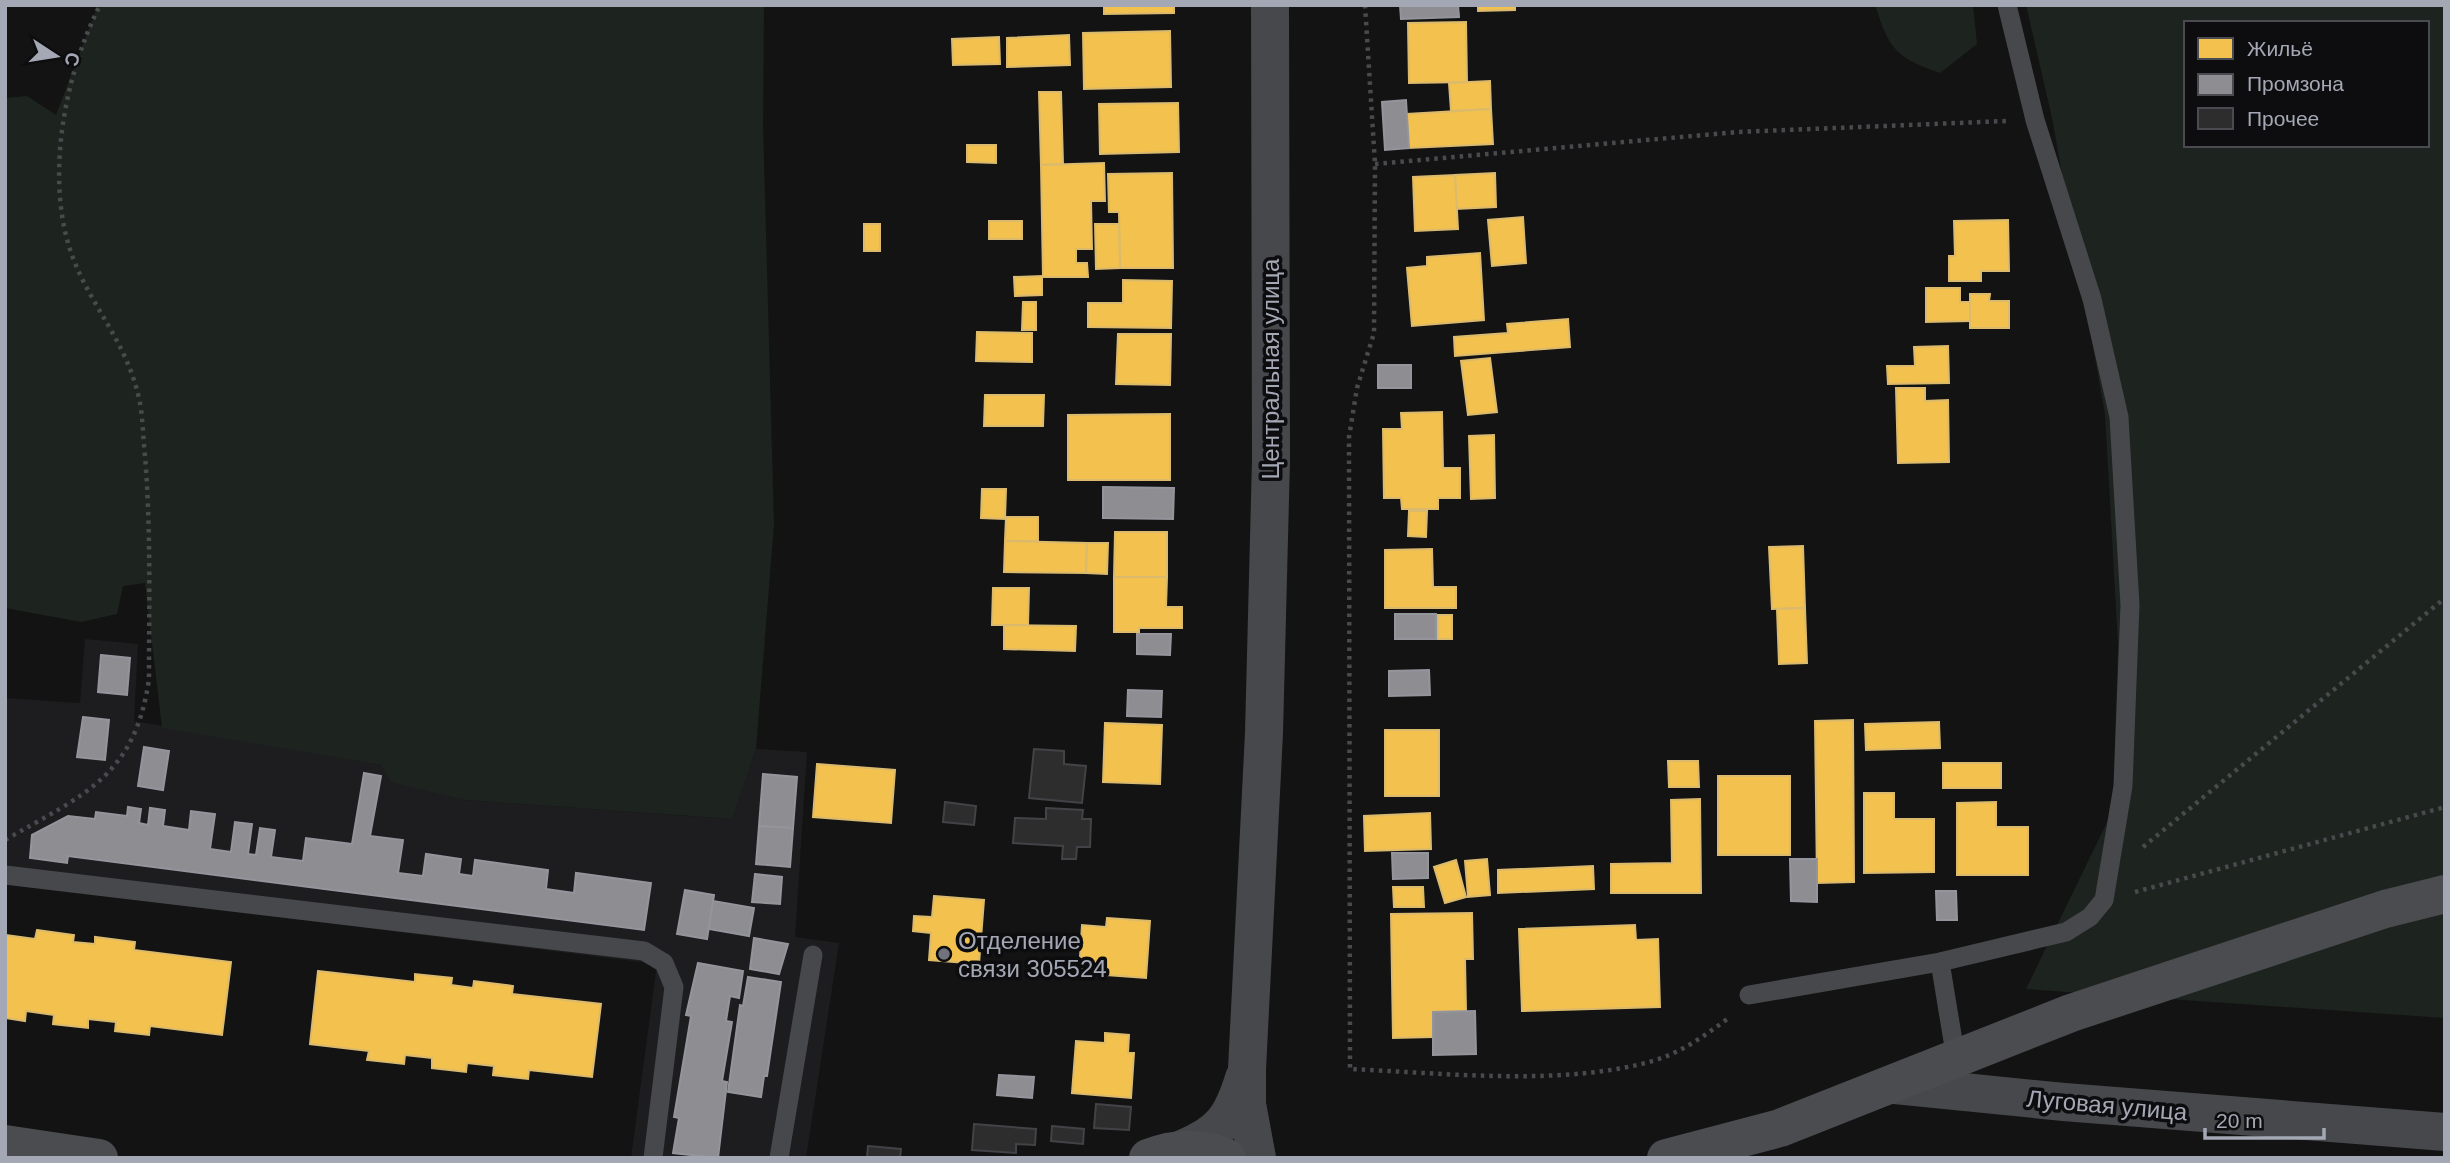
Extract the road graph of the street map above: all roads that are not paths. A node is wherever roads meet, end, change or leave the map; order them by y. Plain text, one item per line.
1 (1270, 5) edge
2 (2007, 5) edge
3 (5, 875) edge
4 (2445, 894) edge
5 (813, 955) dead end
6 (1940, 962) junction
7 (1749, 995) road end
8 (1956, 1059) junction
9 (1247, 1069) junction
10 (1895, 1084) junction
11 (2445, 1132) edge
12 (5, 1144) edge
13 (1165, 1154) edge
14 (99, 1158) edge
15 (653, 1158) edge
16 (779, 1158) edge
17 (1227, 1158) edge
18 (1257, 1158) edge
19 (1666, 1158) edge

1 - 9 street, Центральная улица
2 - 6 lane
3 - 15 lane
4 - 8 main road
5 - 16 lane
6 - 7 lane
6 - 8 lane
8 - 10 main road
9 - 13 street
9 - 18 street
10 - 11 street, Луговая улица
10 - 19 main road
12 - 14 main road
13 - 17 main road

